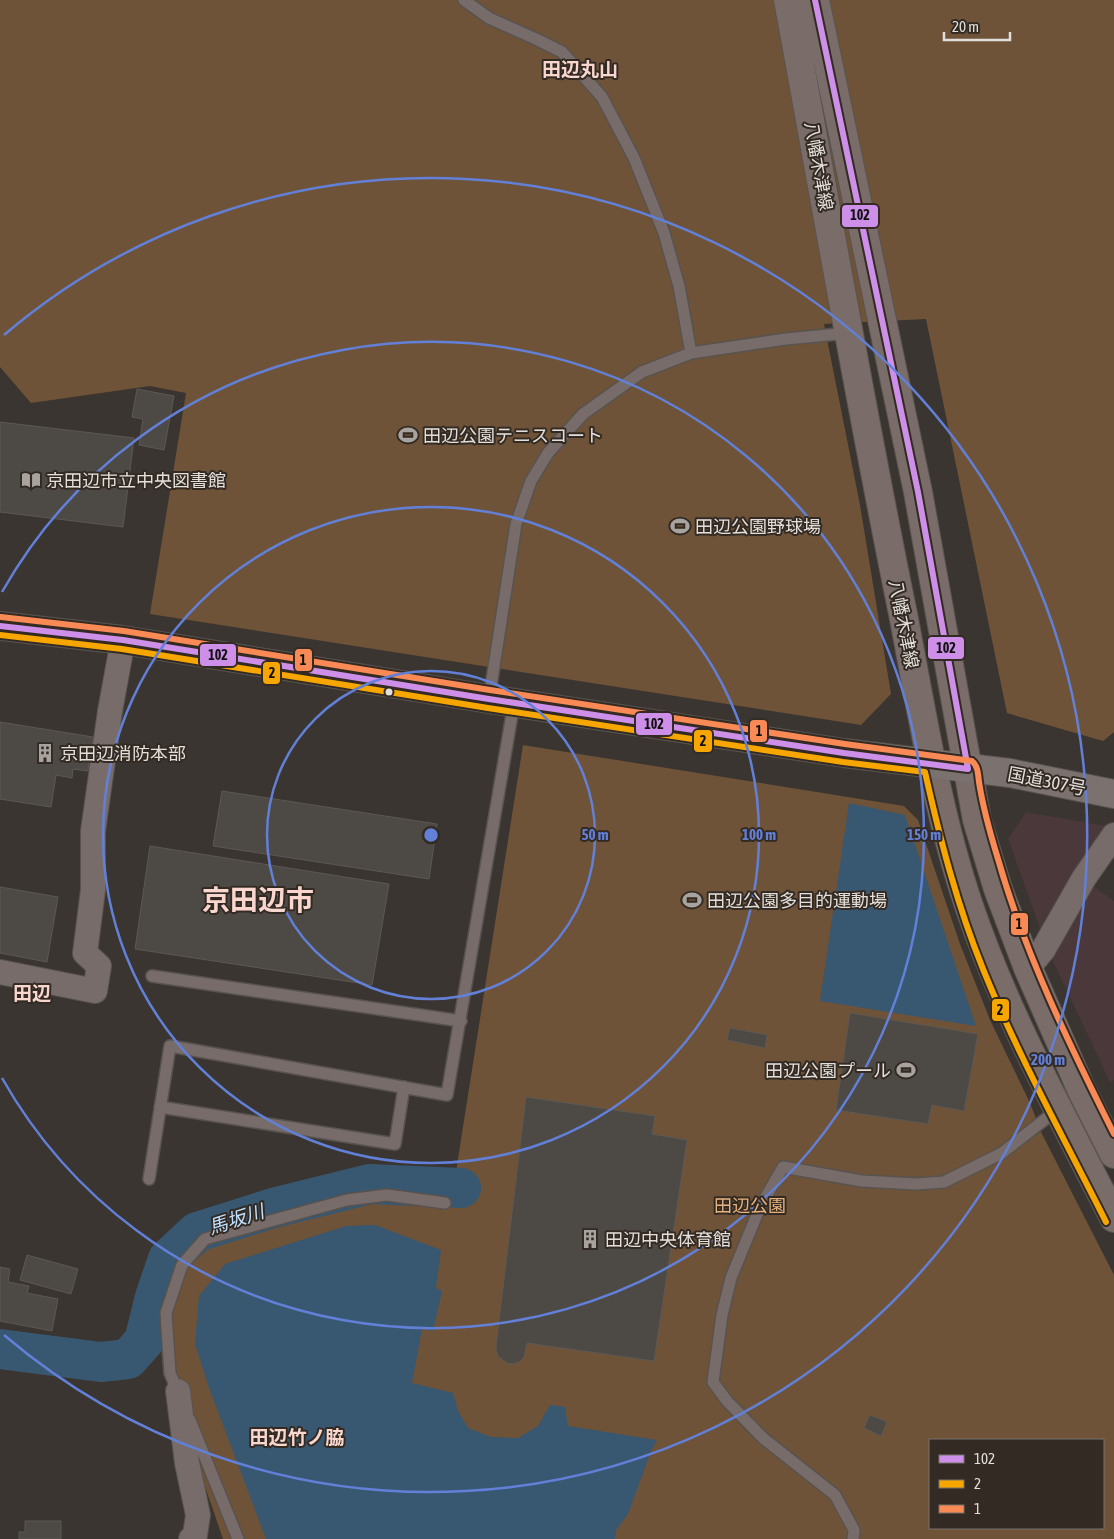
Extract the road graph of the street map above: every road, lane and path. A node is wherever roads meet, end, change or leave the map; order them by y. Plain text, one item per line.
1 (464, 0) edge
2 (788, 0) edge
3 (816, 0) edge
4 (849, 333) junction
5 (691, 354) junction
6 (0, 626) edge
7 (123, 640) junction
8 (501, 701) junction
9 (932, 764) junction
10 (968, 769) junction
11 (1114, 794) edge
12 (1114, 835) edge
13 (1028, 968) junction
14 (0, 972) edge
15 (152, 976) dead end
16 (461, 1021) junction
17 (404, 1087) junction
18 (160, 1107) junction
19 (1059, 1108) junction
20 (1114, 1154) edge
21 (149, 1180) dead end
22 (445, 1203) dead end
23 (1114, 1218) edge
24 (178, 1392) junction
25 (191, 1539) edge
26 (238, 1539) edge
27 (853, 1539) edge

1 - 5 lane
2 - 4 main road, 八幡木津線
3 - 10 main road, 八幡木津線
4 - 5 lane
4 - 9 main road, 八幡木津線
5 - 8 lane
6 - 7 highway, 国道307号
7 - 8 highway, 国道307号
7 - 14 street
8 - 9 highway, 国道307号
8 - 16 lane
9 - 10 highway, 国道307号
9 - 19 main road, 八幡木津線
10 - 11 highway, 国道307号
10 - 13 main road, 八幡木津線
12 - 13 street
13 - 20 main road, 八幡木津線
15 - 16 lane
16 - 17 lane
17 - 18 lane
17 - 18 lane
18 - 21 lane
19 - 23 main road, 八幡木津線
19 - 27 lane
22 - 24 lane
24 - 25 street
24 - 26 lane

